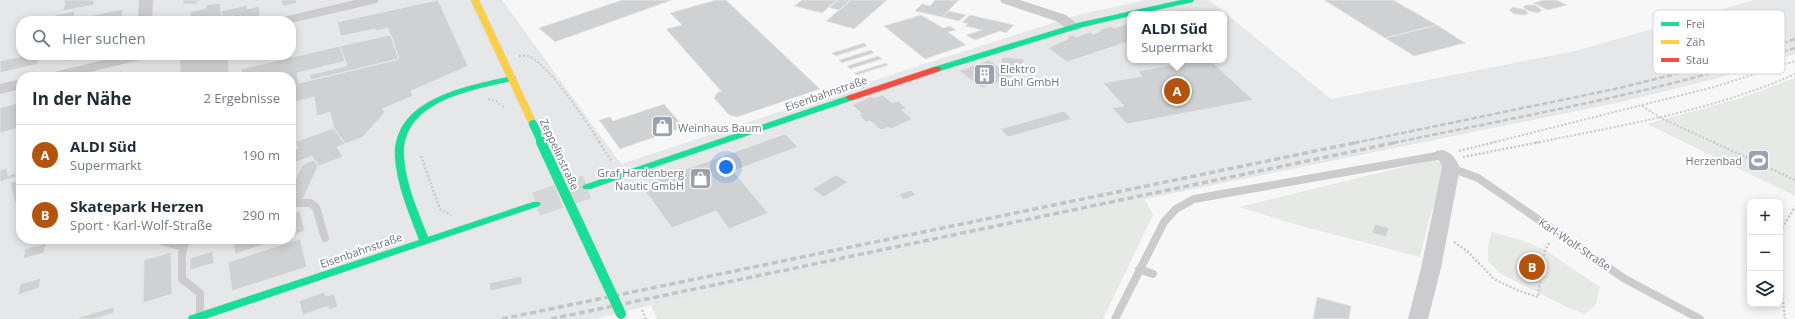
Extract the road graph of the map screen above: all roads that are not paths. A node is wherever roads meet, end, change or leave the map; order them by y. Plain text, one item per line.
1 (146, 0) edge
2 (372, 0) edge
3 (475, 0) edge
4 (1006, 0) edge
5 (1190, 0) edge
6 (1136, 11) edge
7 (1127, 13) edge
8 (145, 16) edge
9 (296, 18) edge
10 (1074, 27) junction
11 (121, 60) edge
12 (72, 72) edge
13 (512, 78) junction
14 (16, 85) edge
15 (0, 89) edge
16 (1447, 161) junction
17 (587, 187) tunnel mouth
18 (296, 204) edge
19 (536, 204) tunnel mouth
20 (325, 238) dead end
21 (425, 241) junction
22 (185, 244) edge
23 (1139, 269) junction
24 (1153, 274) dead end
25 (196, 318) edge
26 (623, 319) edge
27 (1115, 319) edge
28 (1418, 319) edge
29 (1700, 319) edge

1 - 8 street
2 - 9 street
3 - 13 street, Zeppelinstraße
4 - 10 street
5 - 6 street, Eisenbahnstraße
7 - 10 street, Eisenbahnstraße
10 - 17 street, Eisenbahnstraße
11 - 12 street
13 - 21 street
13 - 26 street, Zeppelinstraße, bridge
14 - 15 street
16 - 23 lane
16 - 28 street
16 - 29 lane, Karl-Wolf-Straße
18 - 20 lane
19 - 21 street, Eisenbahnstraße
21 - 25 street, Eisenbahnstraße
22 - 25 lane
23 - 24 lane
23 - 27 lane

